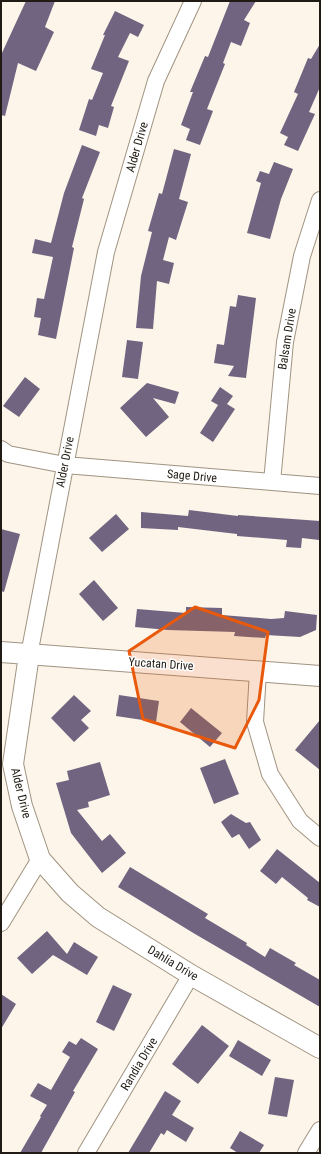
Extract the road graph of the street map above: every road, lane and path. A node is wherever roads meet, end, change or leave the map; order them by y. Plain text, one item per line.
1 (193, 1) edge
2 (320, 200) edge
3 (1, 449) edge
4 (65, 465) junction
5 (272, 482) junction
6 (320, 486) edge
7 (1, 652) edge
8 (29, 655) junction
9 (258, 671) junction
10 (320, 676) edge
11 (320, 838) edge
12 (40, 859) junction
13 (1, 924) edge
14 (192, 975) junction
15 (320, 1048) edge
16 (320, 1130) edge
17 (86, 1153) edge
18 (306, 1153) edge

1 - 4 street, Alder Drive
2 - 5 street, Balsam Drive
3 - 4 street, Sage Drive
4 - 5 street, Sage Drive
4 - 8 street, Alder Drive
5 - 6 street, Sage Drive
7 - 8 street, Yucatan Drive
8 - 9 street, Yucatan Drive
8 - 12 street, Alder Drive
9 - 10 street, Yucatan Drive
9 - 11 street
12 - 13 street
12 - 14 street, Dahlia Drive
14 - 15 street, Dahlia Drive
14 - 17 street, Randia Drive
16 - 18 street

